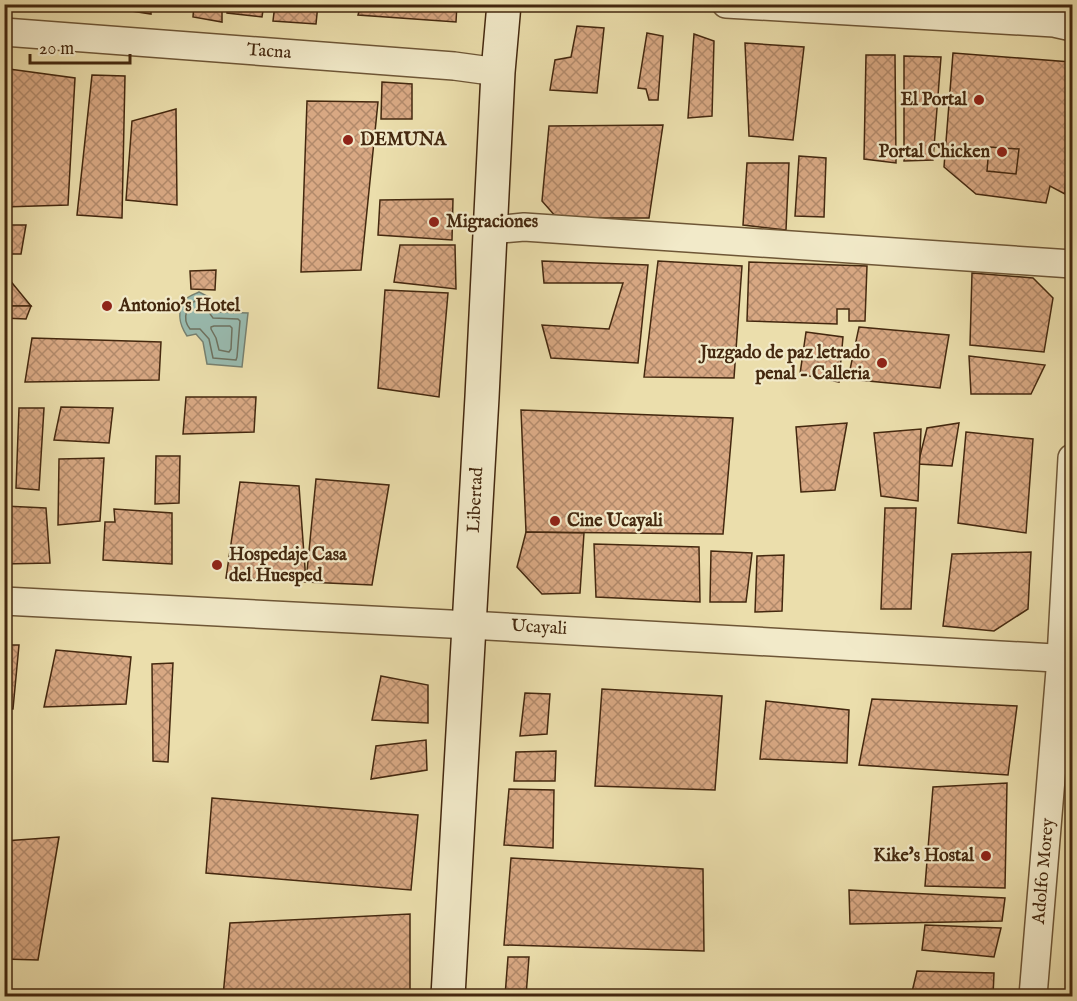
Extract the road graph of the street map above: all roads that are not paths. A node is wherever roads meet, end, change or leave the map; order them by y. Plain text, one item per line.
1 (504, 4) edge
2 (726, 4) edge
3 (1072, 27) edge
4 (4, 32) edge
5 (498, 72) junction
6 (491, 230) junction
7 (1072, 264) edge
8 (1072, 458) edge
9 (4, 601) edge
10 (469, 625) junction
11 (1067, 658) edge
12 (448, 996) edge
13 (1034, 996) edge

1 - 5 street, Libertad
2 - 3 street
4 - 5 street, Tacna
5 - 6 street, Libertad
6 - 7 street
6 - 10 street, Libertad
8 - 11 street, Adolfo Morey
9 - 10 street, Ucayali
10 - 11 street, Ucayali
10 - 12 street, Libertad
11 - 13 street, Adolfo Morey

